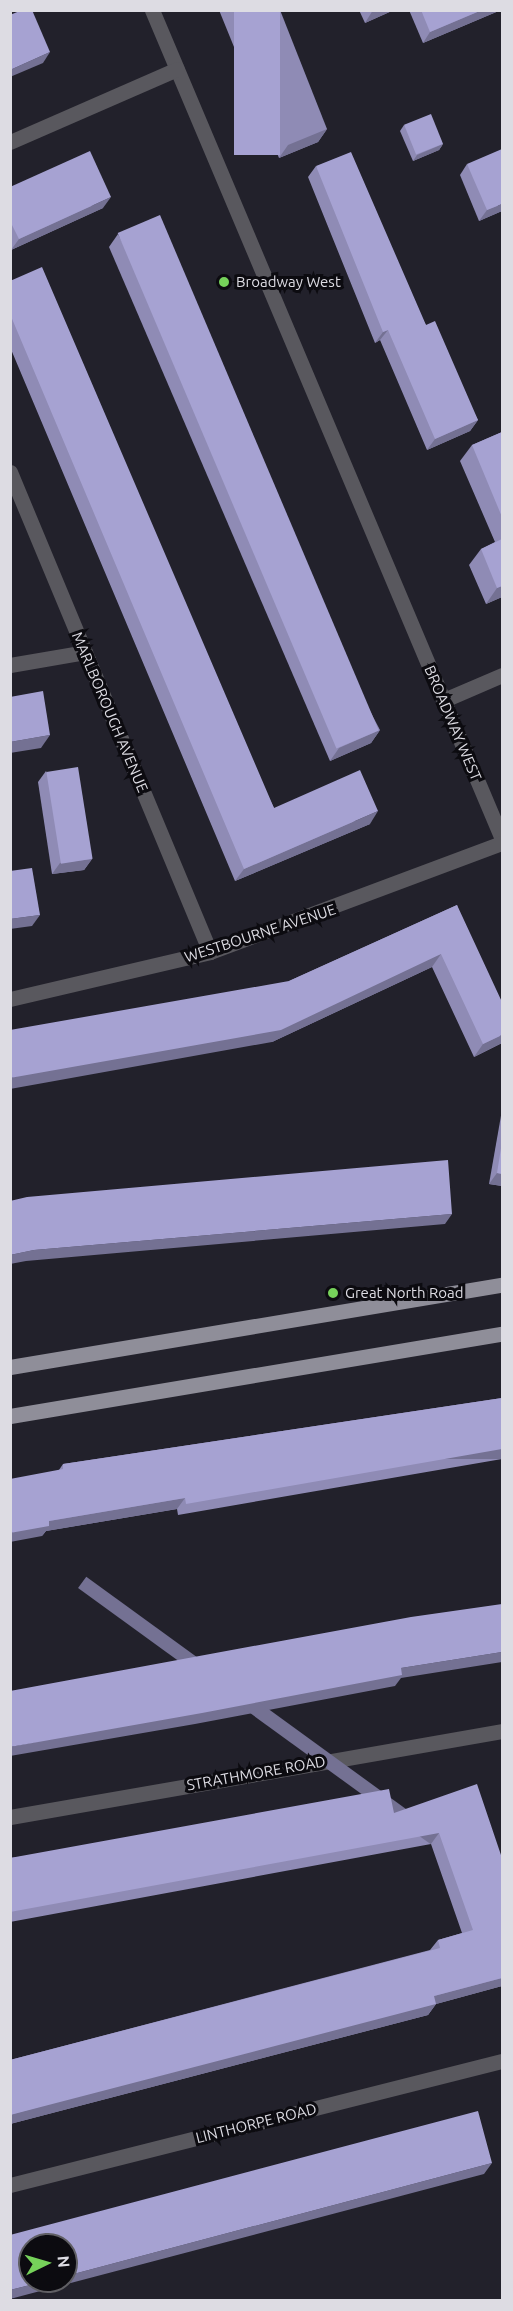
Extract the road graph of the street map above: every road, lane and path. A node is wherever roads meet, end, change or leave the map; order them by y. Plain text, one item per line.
1 (152, 10) edge
2 (177, 69) junction
3 (10, 142) edge
4 (10, 472) edge
5 (85, 652) junction
6 (10, 665) edge
7 (502, 675) edge
8 (444, 700) junction
9 (502, 841) edge
10 (210, 952) junction
11 (10, 999) edge
12 (502, 1285) edge
13 (502, 1334) edge
14 (10, 1367) edge
15 (10, 1416) edge
16 (502, 1731) edge
17 (10, 1817) edge
18 (502, 2061) edge
19 (10, 2186) edge

1 - 2 street, BROADWAY WEST
2 - 3 street
2 - 8 street, BROADWAY WEST
4 - 5 street, MARLBOROUGH AVENUE
5 - 6 street
5 - 10 street, MARLBOROUGH AVENUE
7 - 8 street
8 - 9 street, BROADWAY WEST
9 - 10 street, WESTBOURNE AVENUE
10 - 11 street, WESTBOURNE AVENUE
12 - 14 main road
13 - 15 main road
16 - 17 street, STRATHMORE ROAD
18 - 19 street, LINTHORPE ROAD

